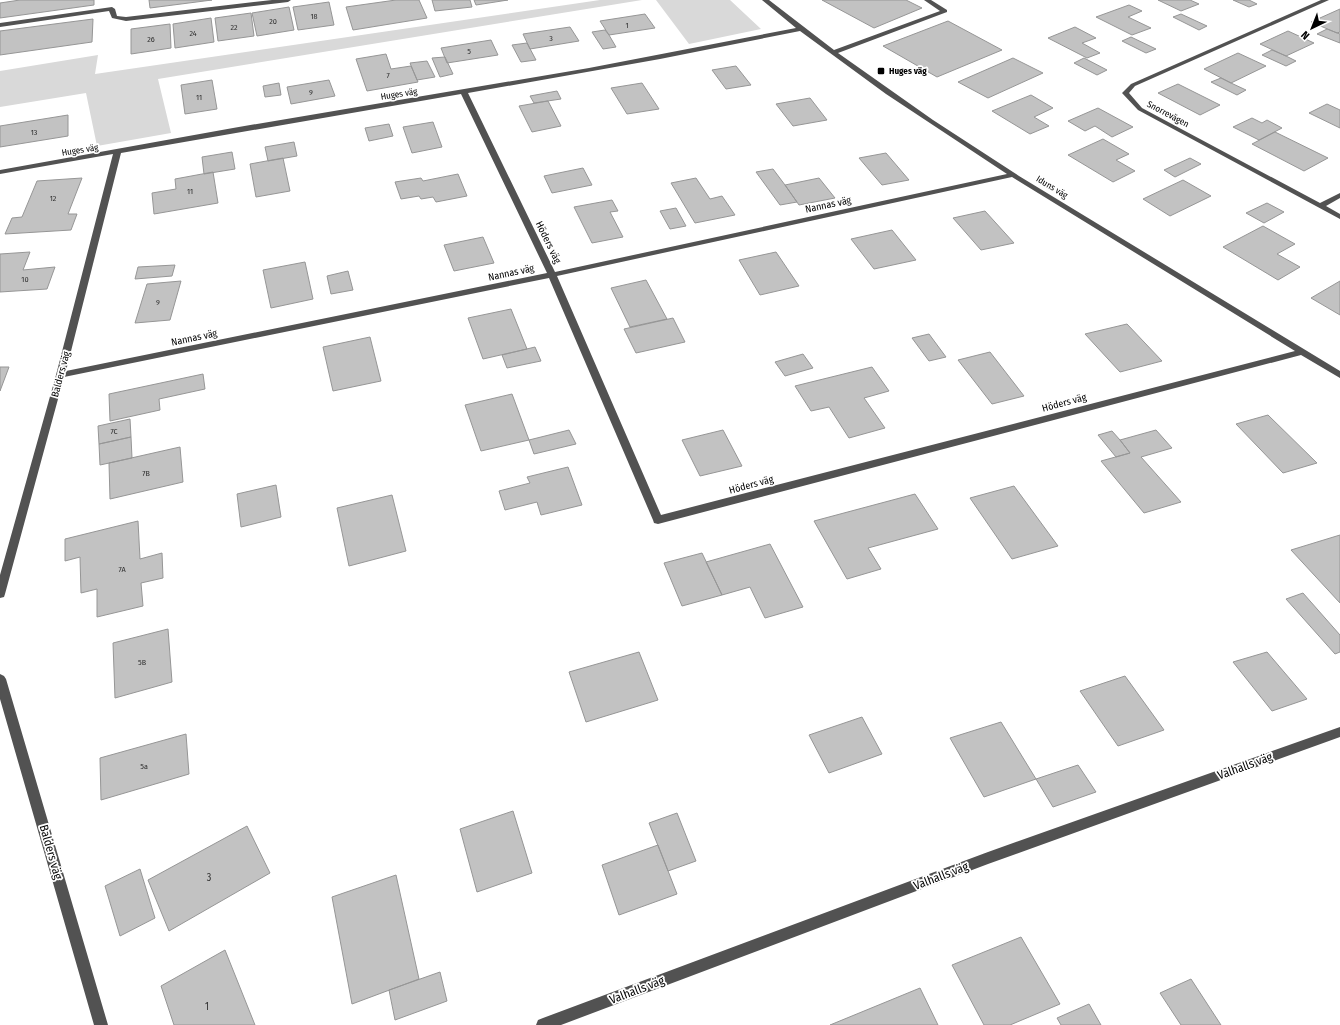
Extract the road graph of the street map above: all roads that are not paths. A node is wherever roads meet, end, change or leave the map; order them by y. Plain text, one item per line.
1 (112, 0) edge
2 (288, 0) edge
3 (765, 0) edge
4 (927, 0) edge
5 (1326, 0) edge
6 (112, 9) junction
7 (0, 25) edge
8 (801, 29) junction
9 (832, 53) junction
10 (464, 92) junction
11 (117, 153) junction
12 (0, 172) edge
13 (1013, 175) junction
14 (1340, 195) edge
15 (1320, 206) junction
16 (1340, 217) edge
17 (552, 275) junction
18 (1303, 352) junction
19 (60, 375) junction
20 (1340, 375) edge
21 (0, 594) edge
22 (0, 679) edge
23 (1340, 732) edge
24 (101, 1025) edge
25 (543, 1025) edge

1 - 6 street
2 - 6 street
3 - 8 street, Iduns väg
4 - 9 street
5 - 15 street, Snorrevägen
6 - 7 street
8 - 9 street, Iduns väg
8 - 10 street, Huges väg
9 - 13 street, Iduns väg
10 - 11 street, Huges väg
10 - 17 street, Höders väg
11 - 12 street, Huges väg
11 - 19 street, Balders väg
13 - 17 street, Nannas väg
13 - 18 street, Iduns väg
14 - 15 street
15 - 16 street, Snorrevägen
17 - 18 street, Höders väg
17 - 19 street, Nannas väg
18 - 20 street, Iduns väg
19 - 21 street, Balders väg
22 - 24 street, Balders väg
23 - 25 street, Valhalls väg

